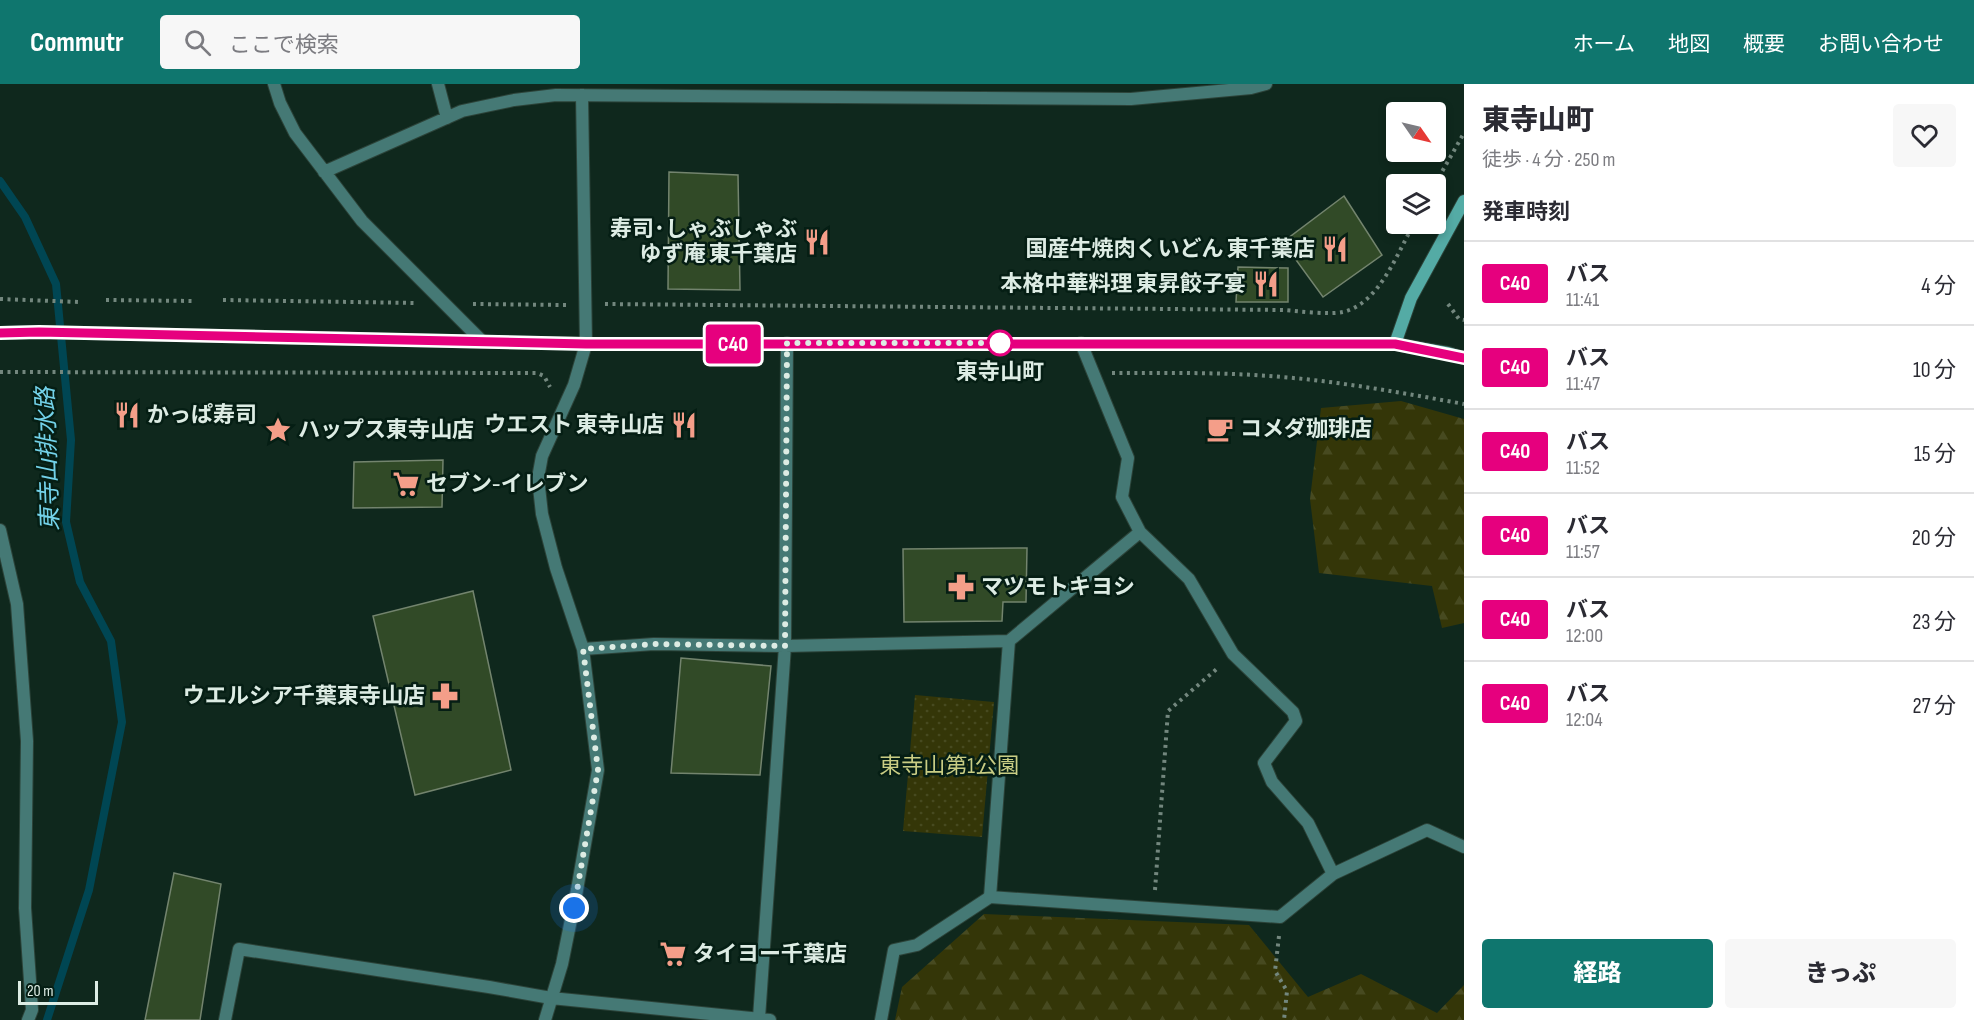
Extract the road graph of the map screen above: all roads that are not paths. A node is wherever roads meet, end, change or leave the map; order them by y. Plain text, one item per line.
1 (274, 84) edge
2 (438, 84) edge
3 (1266, 84) edge
4 (800, 90) edge
5 (582, 95) junction
6 (447, 118) junction
7 (324, 172) junction
8 (1464, 201) edge
9 (0, 333) edge
10 (482, 341) junction
11 (787, 343) junction
12 (1081, 343) junction
13 (586, 344) junction
14 (1395, 344) junction
15 (1464, 358) edge
16 (0, 530) edge
17 (1140, 532) junction
18 (1009, 641) junction
19 (785, 646) junction
20 (583, 649) junction
21 (1464, 847) edge
22 (1333, 874) junction
23 (990, 897) junction
24 (551, 998) junction
25 (765, 1019) edge
26 (28, 1020) edge
27 (225, 1020) edge
28 (545, 1020) edge
29 (881, 1020) edge

1 - 7 street
2 - 6 street
3 - 4 street
4 - 5 street
5 - 6 street
5 - 13 street
6 - 7 street
7 - 10 street
8 - 14 street
9 - 10 street
10 - 13 street
11 - 12 street
11 - 13 street
11 - 19 street
12 - 14 street
12 - 17 street
13 - 20 street
14 - 15 street
16 - 26 street
17 - 18 street
17 - 22 street
18 - 19 street
18 - 23 street
19 - 20 street
19 - 25 street
20 - 24 street
21 - 22 street
22 - 23 street
23 - 29 street
24 - 25 street
24 - 27 street
24 - 28 street

